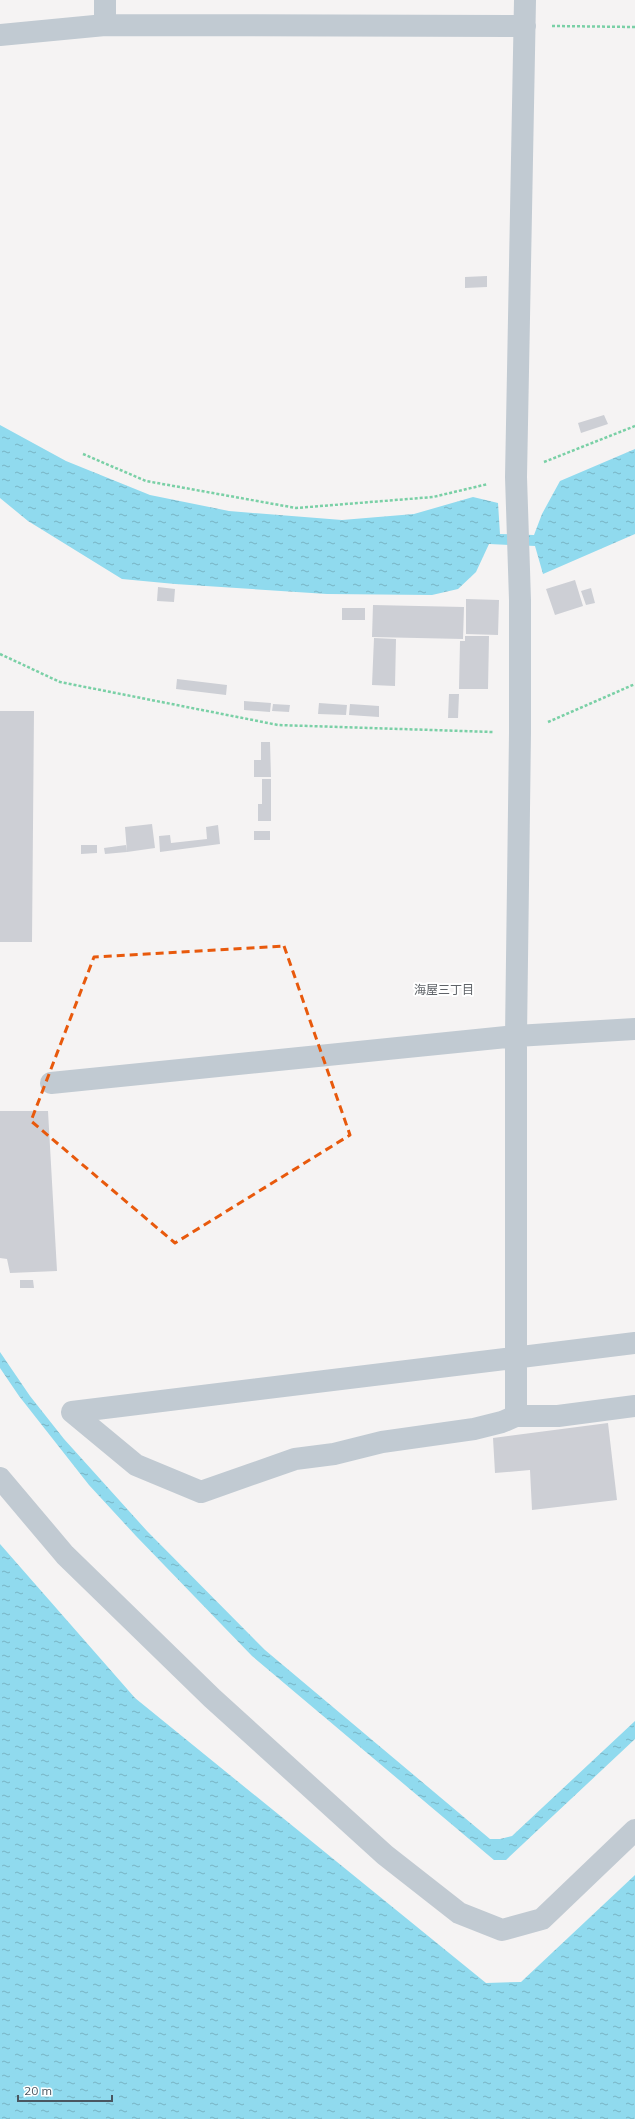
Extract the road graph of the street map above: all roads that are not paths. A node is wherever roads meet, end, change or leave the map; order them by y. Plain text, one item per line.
1 (105, 0) edge
2 (526, 0) edge
3 (105, 25) junction
4 (525, 26) junction
5 (0, 35) edge
6 (635, 1029) edge
7 (516, 1036) junction
8 (51, 1083) dead end
9 (635, 1342) edge
10 (516, 1356) junction
11 (635, 1406) edge
12 (516, 1416) junction
13 (0, 1478) edge
14 (635, 1830) edge

1 - 3 street
2 - 4 street
3 - 4 street
3 - 5 street
4 - 7 street
6 - 7 street
7 - 8 street
7 - 10 street
9 - 10 street
10 - 12 street
10 - 12 street
11 - 12 street
13 - 14 street

